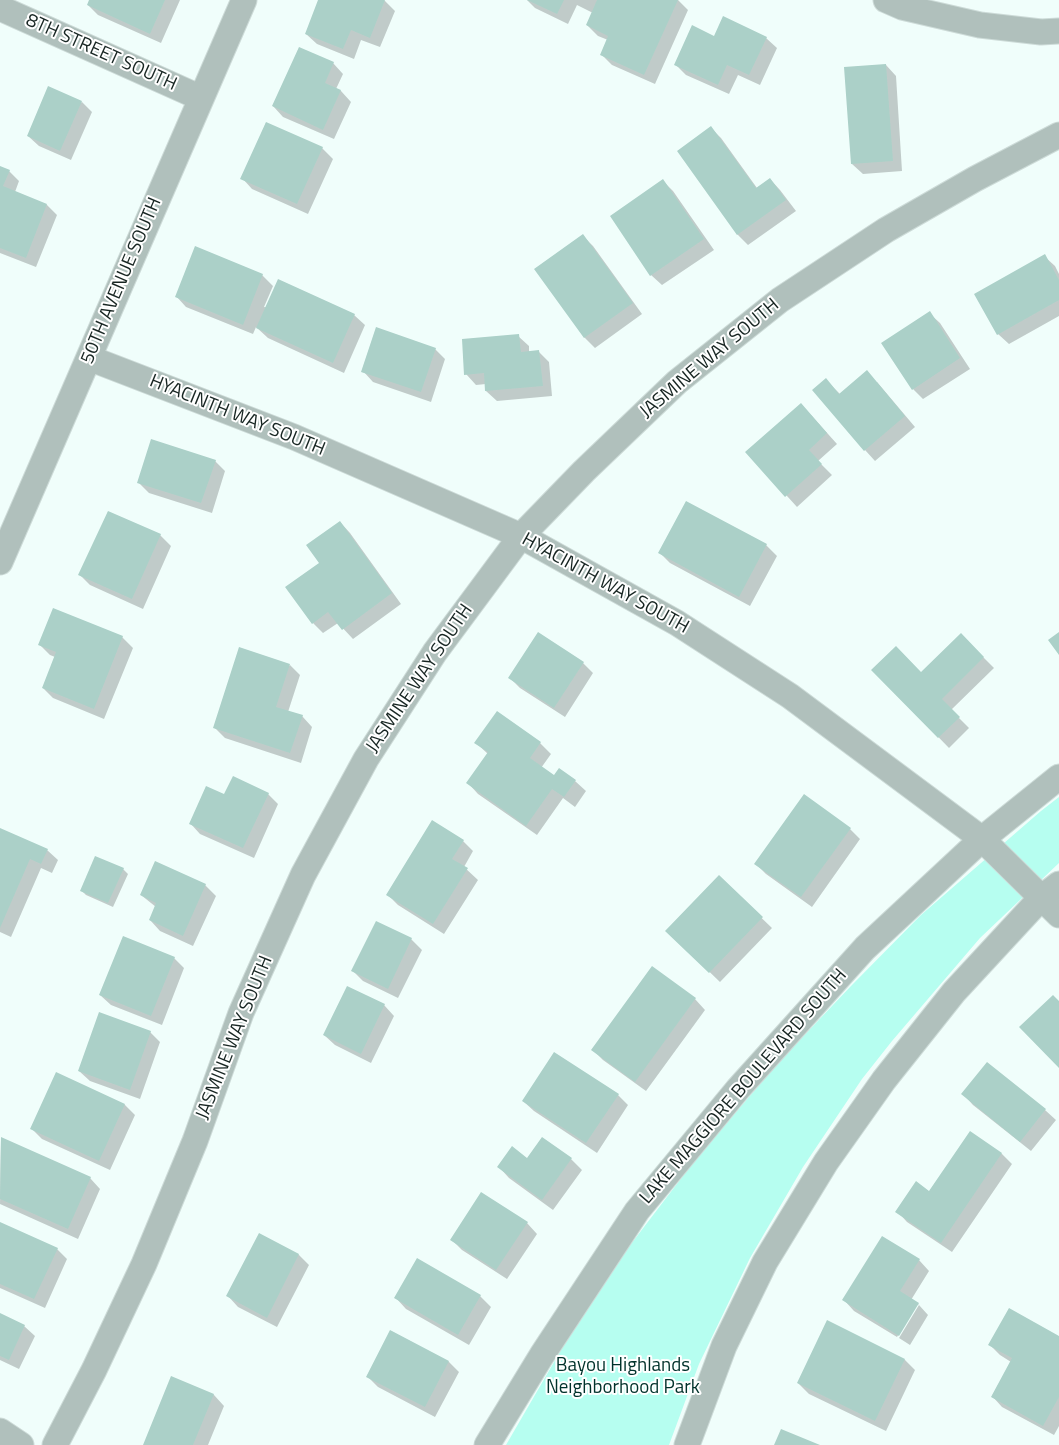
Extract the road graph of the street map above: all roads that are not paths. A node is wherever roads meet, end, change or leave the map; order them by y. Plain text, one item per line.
1 (244, 0) edge
2 (886, 0) edge
3 (0, 8) edge
4 (1059, 32) edge
5 (201, 98) junction
6 (1059, 135) edge
7 (89, 358) junction
8 (521, 536) junction
9 (0, 562) edge
10 (1059, 777) edge
11 (982, 839) junction
12 (1050, 891) edge
13 (1059, 916) edge
14 (0, 1431) edge
15 (21, 1445) edge
16 (55, 1445) edge
17 (487, 1445) edge
18 (687, 1445) edge

1 - 5 street, 50TH AVENUE SOUTH
2 - 4 street
3 - 5 street, 8TH STREET SOUTH
5 - 7 street, 50TH AVENUE SOUTH
6 - 8 street, JASMINE WAY SOUTH
7 - 8 street, HYACINTH WAY SOUTH
7 - 9 street, 50TH AVENUE SOUTH
8 - 11 street, HYACINTH WAY SOUTH
8 - 16 street, JASMINE WAY SOUTH
10 - 11 street, LAKE MAGGIORE BOULEVARD SOUTH
11 - 12 street, HYACINTH WAY SOUTH
11 - 17 street, LAKE MAGGIORE BOULEVARD SOUTH
12 - 13 street, HYACINTH WAY SOUTH
12 - 18 street
14 - 15 street

